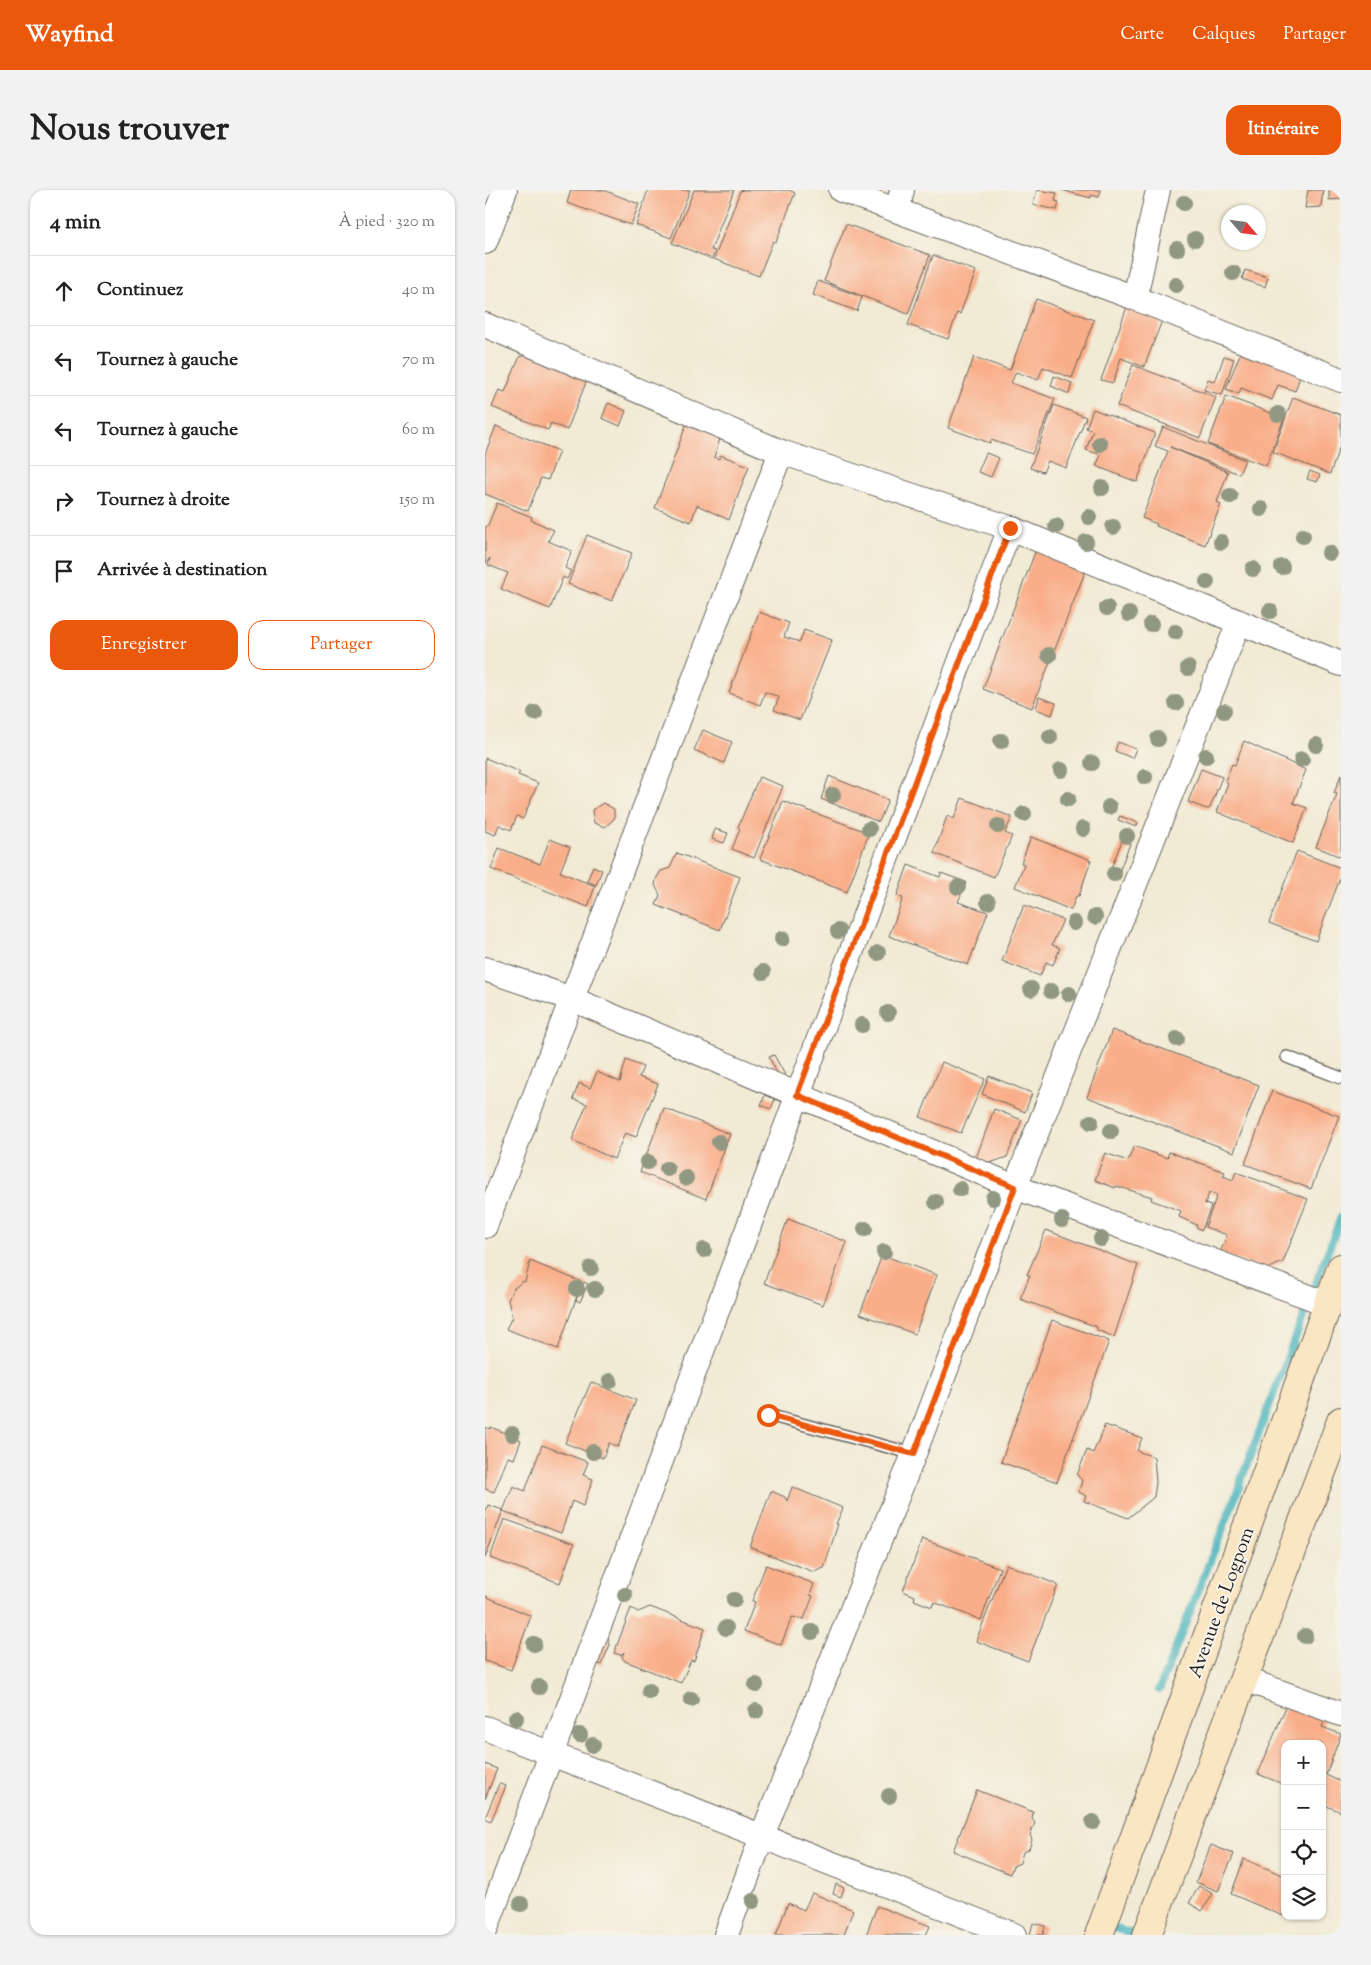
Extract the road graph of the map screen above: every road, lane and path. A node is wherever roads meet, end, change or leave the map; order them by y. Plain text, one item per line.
1 (505, 190) edge
2 (841, 190) edge
3 (1158, 190) edge
4 (900, 200) edge
5 (485, 242) edge
6 (1135, 298) junction
7 (485, 325) edge
8 (1341, 380) edge
9 (781, 452) junction
10 (1010, 528) junction
11 (1239, 622) junction
12 (1341, 664) edge
13 (485, 969) edge
14 (572, 999) junction
15 (1287, 1057) dead end
16 (1341, 1078) edge
17 (797, 1095) junction
18 (1015, 1187) junction
19 (485, 1226) edge
20 (1341, 1268) edge
21 (1328, 1304) junction
22 (768, 1415) dead end
23 (1341, 1420) edge
24 (914, 1454) junction
25 (1244, 1679) junction
26 (1341, 1714) edge
27 (485, 1728) edge
28 (551, 1754) junction
29 (762, 1836) junction
30 (485, 1931) edge
31 (726, 1935) edge
32 (1014, 1935) edge
33 (1099, 1935) edge
34 (1147, 1935) edge

1 - 5 street
2 - 4 street
3 - 6 street
4 - 6 street
6 - 8 street
7 - 9 street
9 - 10 street
9 - 14 street
10 - 11 street
10 - 17 street
11 - 12 street
11 - 18 street
13 - 14 street
14 - 17 street
14 - 19 street
15 - 16 lane
17 - 18 street
17 - 28 street
18 - 21 street
18 - 24 street
20 - 21 main road, Avenue de Logpom
21 - 33 main road, Avenue de Logpom
22 - 24 lane
23 - 25 main road
24 - 29 street
25 - 26 street
25 - 34 main road
27 - 28 street
28 - 29 street
28 - 30 street
29 - 31 street
29 - 32 street

